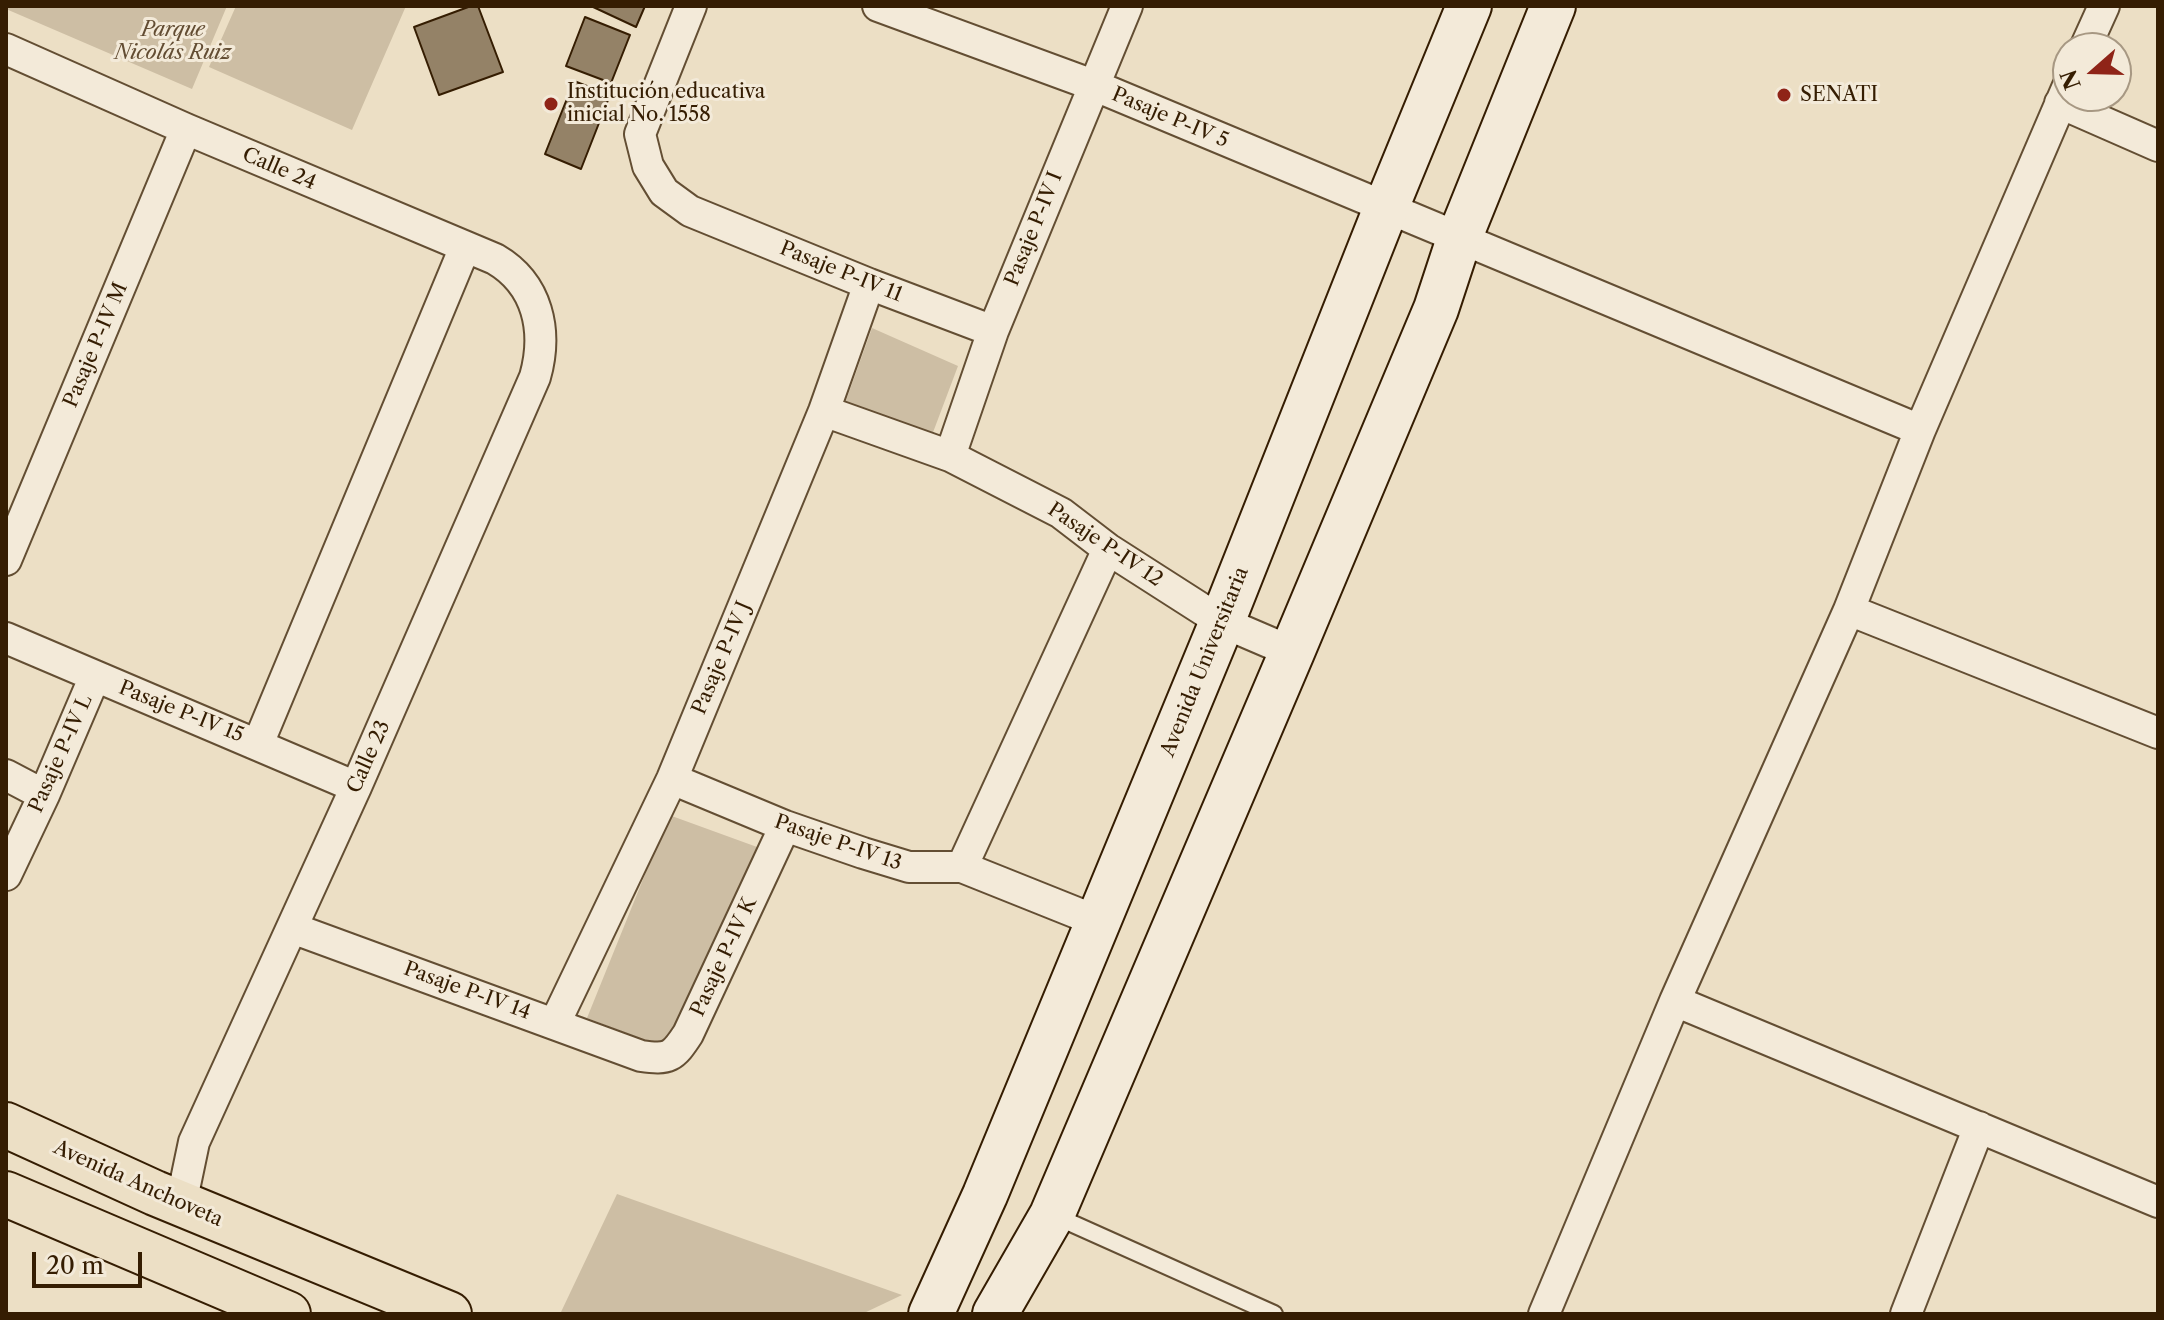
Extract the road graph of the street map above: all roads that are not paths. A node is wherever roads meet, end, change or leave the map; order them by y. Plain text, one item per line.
1 (691, 6) edge
2 (878, 6) edge
3 (1127, 6) edge
4 (1469, 6) edge
5 (1553, 6) edge
6 (2104, 6) edge
7 (2092, 32) edge
8 (6, 49) edge
9 (1093, 85) junction
10 (2057, 112) edge
11 (2095, 112) edge
12 (186, 129) junction
13 (2158, 146) edge
14 (1386, 208) junction
15 (1459, 239) junction
16 (465, 247) junction
17 (869, 284) junction
18 (535, 307) joint
19 (993, 331) junction
20 (824, 411) junction
21 (1920, 430) junction
22 (950, 456) junction
23 (1108, 549) junction
24 (6, 560) edge
25 (1849, 610) junction
26 (1222, 622) junction
27 (6, 638) edge
28 (1292, 652) junction
29 (95, 676) junction
30 (2157, 729) edge
31 (258, 744) junction
32 (6, 775) edge
33 (672, 779) junction
34 (356, 787) junction
35 (44, 795) junction
36 (785, 826) junction
37 (962, 867) junction
38 (6, 875) edge
39 (1097, 921) junction
40 (292, 928) junction
41 (1675, 1001) junction
42 (555, 1023) junction
43 (641, 1056) joint
44 (6, 1125) edge
45 (1979, 1127) junction
46 (6, 1194) edge
47 (2158, 1202) edge
48 (181, 1204) junction
49 (1052, 1215) junction
50 (239, 1305) edge
51 (288, 1314) edge
52 (449, 1314) edge
53 (931, 1314) edge
54 (995, 1314) edge
55 (1274, 1314) edge
56 (1544, 1314) edge
57 (1906, 1314) edge

1 - 17 street, Pasaje P-IV 11
2 - 9 street, Pasaje P-IV 5
3 - 9 street, Pasaje P-IV I
4 - 14 main road, Avenida Universitaria
5 - 15 main road
6 - 7 street
8 - 12 street, Calle 24
9 - 14 street, Pasaje P-IV 5
9 - 19 street, Pasaje P-IV I
10 - 21 street
11 - 13 street
12 - 16 street, Calle 24
12 - 24 street, Pasaje P-IV M
14 - 15 street, Pasaje P-IV 5
14 - 26 main road, Avenida Universitaria
15 - 21 street, Pasaje P-IV 5
15 - 28 main road
16 - 18 street, Calle 24
16 - 31 street
17 - 19 street, Pasaje P-IV 11
17 - 20 street, Pasaje P-IV J
18 - 34 street, Calle 23
19 - 22 street, Pasaje P-IV I
20 - 22 street, Pasaje P-IV 12
20 - 33 street, Pasaje P-IV J
21 - 25 street
22 - 23 street, Pasaje P-IV 12
23 - 26 street, Pasaje P-IV 12
23 - 37 street
25 - 30 street
25 - 41 street
26 - 28 street, Pasaje P-IV 12
26 - 39 main road, Avenida Universitaria
27 - 29 street, Pasaje P-IV 15
28 - 49 main road
29 - 31 street, Pasaje P-IV 15
29 - 35 street, Pasaje P-IV L
31 - 34 street, Pasaje P-IV 15
32 - 35 street
33 - 36 street, Pasaje P-IV 13
33 - 42 street, Pasaje P-IV J
34 - 40 street, Calle 23
35 - 38 street, Pasaje P-IV L
36 - 37 street, Pasaje P-IV 13
36 - 43 street, Pasaje P-IV K
37 - 39 street, Pasaje P-IV 13
39 - 53 main road, Avenida Universitaria
40 - 42 street, Pasaje P-IV 14
40 - 48 street, Calle 23
41 - 45 street
41 - 56 street
42 - 43 street, Pasaje P-IV 14
44 - 48 main road, Avenida Anchoveta
45 - 47 street
45 - 57 street
46 - 50 main road
48 - 52 main road, Avenida Anchoveta
49 - 54 main road
49 - 55 lane
50 - 51 main road

